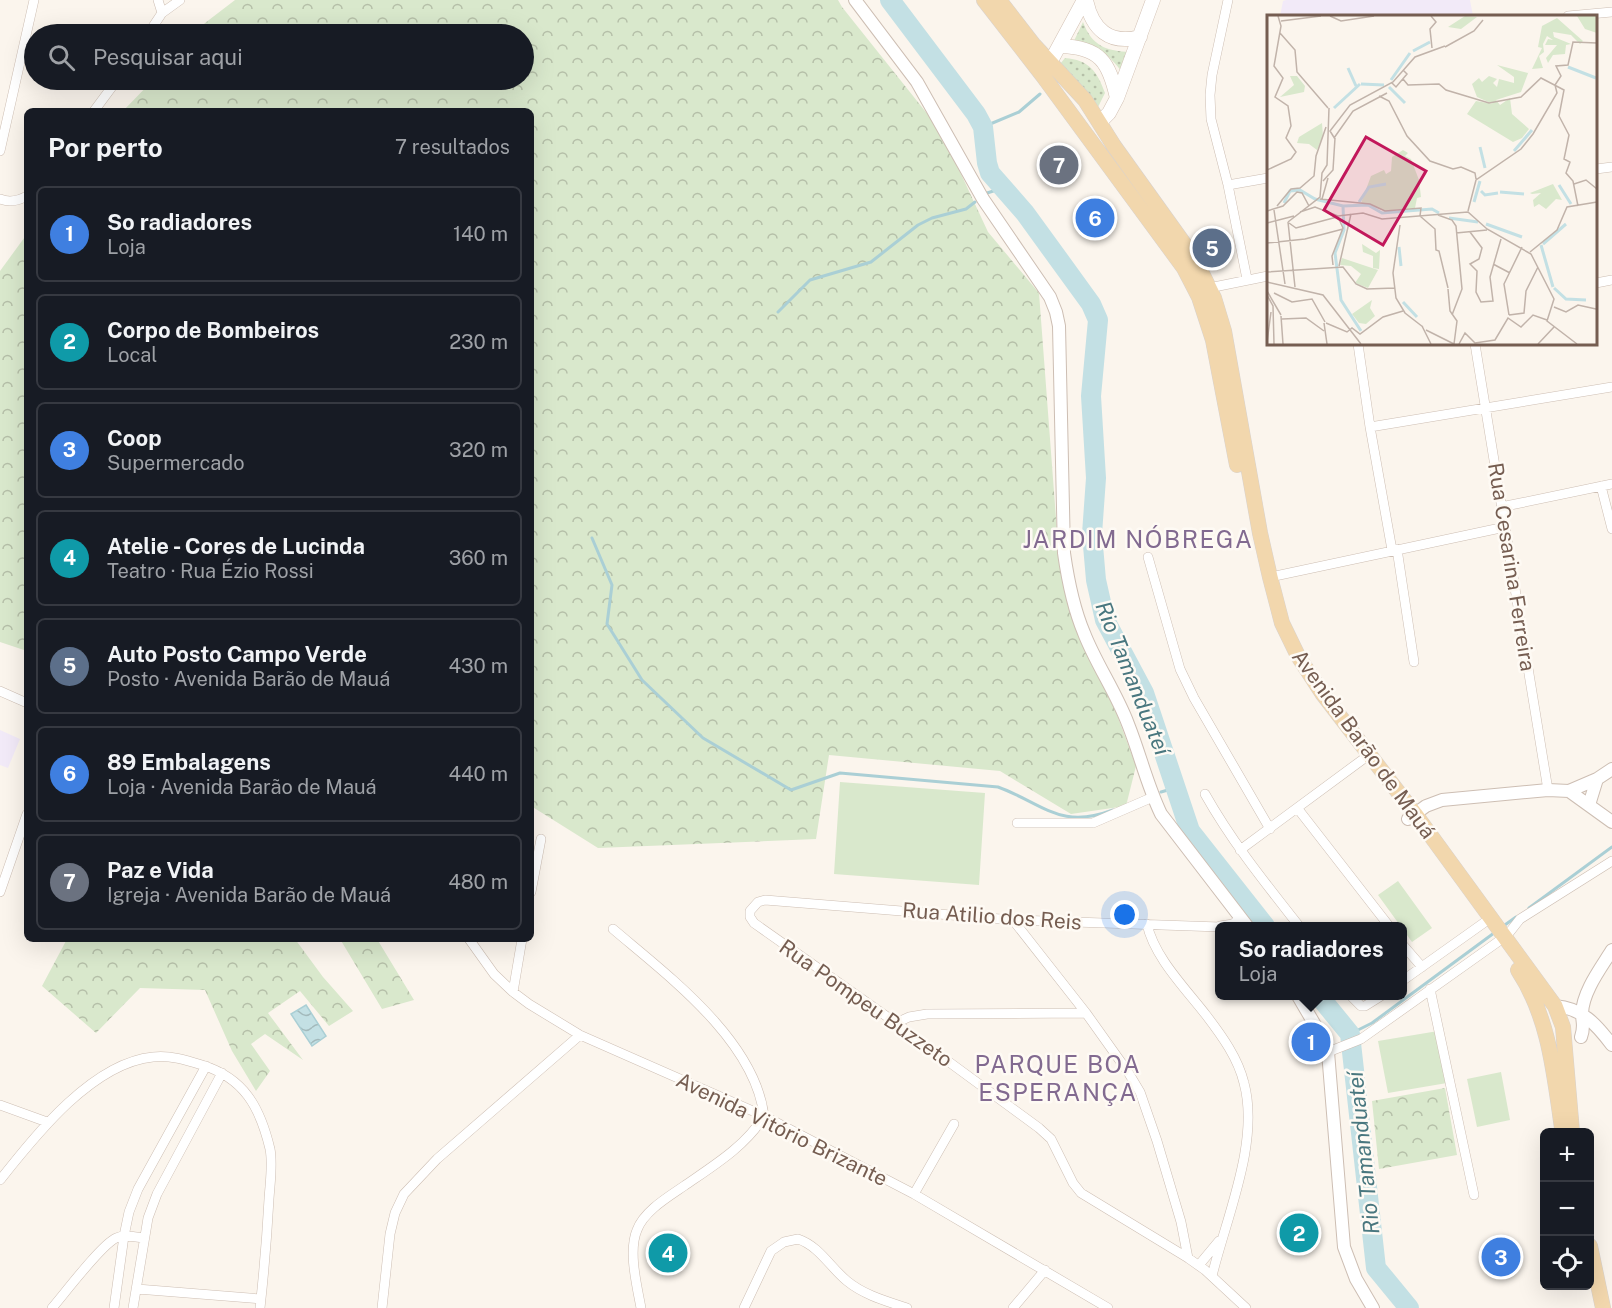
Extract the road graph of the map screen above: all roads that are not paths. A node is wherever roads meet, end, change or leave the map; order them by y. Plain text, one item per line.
1 (34, 0) edge
2 (158, 0) edge
3 (180, 0) edge
4 (855, 0) edge
5 (984, 0) edge
6 (999, 0) edge
7 (1085, 0) edge
8 (1153, 0) edge
9 (1228, 0) edge
10 (1612, 12) edge
11 (162, 13) junction
12 (1579, 15) edge
13 (29, 24) edge
14 (155, 24) edge
15 (1140, 37) junction
16 (24, 44) edge
17 (1060, 46) junction
18 (1047, 70) junction
19 (110, 90) edge
20 (1117, 98) junction
21 (1061, 100) junction
22 (96, 108) edge
23 (1100, 122) junction
24 (0, 151) edge
25 (1612, 166) edge
26 (1597, 169) edge
27 (1267, 178) edge
28 (1228, 185) junction
29 (24, 198) edge
30 (0, 199) edge
31 (1267, 276) edge
32 (1247, 279) junction
33 (1612, 280) edge
34 (1597, 283) edge
35 (1209, 288) junction
36 (1358, 345) edge
37 (1475, 345) edge
38 (1612, 387) edge
39 (1486, 407) junction
40 (1370, 427) junction
41 (1612, 484) edge
42 (1601, 486) junction
43 (1501, 507) junction
44 (1505, 527) junction
45 (1612, 529) edge
46 (1394, 550) junction
47 (1148, 557) dead end
48 (1270, 577) junction
49 (1414, 662) dead end
50 (0, 691) edge
51 (24, 702) edge
52 (1362, 760) junction
53 (1612, 769) edge
54 (1597, 779) junction
55 (1548, 790) junction
56 (1569, 791) junction
57 (1205, 794) dead end
58 (1153, 798) junction
59 (1589, 805) junction
60 (1298, 809) junction
61 (1411, 816) junction
62 (1612, 822) edge
63 (24, 823) edge
64 (1017, 823) dead end
65 (1270, 829) junction
66 (541, 839) dead end
67 (1240, 850) junction
68 (1612, 861) edge
69 (534, 876) edge
70 (0, 892) edge
71 (765, 900) joint
72 (1013, 920) junction
73 (1243, 922) edge
74 (1295, 922) edge
75 (1385, 922) edge
76 (1488, 922) junction
77 (1147, 924) junction
78 (1215, 927) edge
79 (613, 929) dead end
80 (1500, 937) junction
81 (471, 942) edge
82 (521, 942) edge
83 (1407, 950) edge
84 (1612, 950) edge
85 (1422, 967) junction
86 (1407, 978) edge
87 (1430, 989) junction
88 (513, 992) junction
89 (1533, 994) junction
90 (1300, 1000) edge
91 (1356, 1000) edge
92 (1375, 1000) edge
93 (1555, 1006) junction
94 (1086, 1013) junction
95 (1582, 1013) junction
96 (896, 1023) junction
97 (580, 1035) junction
98 (1581, 1037) junction
99 (1565, 1040) junction
100 (1612, 1047) edge
101 (1334, 1050) junction
102 (206, 1066) junction
103 (222, 1073) junction
104 (0, 1105) edge
105 (764, 1116) junction
106 (47, 1122) junction
107 (954, 1124) dead end
108 (1561, 1128) edge
109 (1572, 1128) edge
110 (0, 1180) edge
111 (914, 1194) junction
112 (1474, 1195) dead end
113 (124, 1236) junction
114 (144, 1238) junction
115 (1221, 1239) junction
116 (1188, 1258) junction
117 (1198, 1265) junction
118 (1594, 1265) edge
119 (1045, 1270) junction
120 (1212, 1276) junction
121 (137, 1289) junction
122 (1593, 1290) edge
123 (261, 1304) edge
124 (52, 1308) edge
125 (114, 1308) edge
126 (134, 1308) edge
127 (382, 1308) edge
128 (641, 1308) edge
129 (744, 1308) edge
130 (907, 1308) edge
131 (1013, 1308) edge
132 (1108, 1308) edge
133 (1246, 1308) edge
134 (1373, 1308) edge
135 (1597, 1308) edge
136 (1603, 1308) edge

1 - 13 street
2 - 11 street
3 - 11 street
4 - 58 street
5 - 18 main road, Avenida Barão de Mauá
6 - 18 main road, Avenida Barão de Mauá
7 - 15 main road
7 - 17 main road
8 - 15 main road
9 - 28 street
10 - 12 street
11 - 14 street
15 - 20 main road
16 - 24 street
17 - 18 main road
17 - 20 main road
18 - 21 main road, Avenida Barão de Mauá
18 - 23 main road, Avenida Barão de Mauá
19 - 22 street
20 - 23 main road
21 - 23 main road
21 - 52 main road, Avenida Barão de Mauá
23 - 35 main road, Avenida Barão de Mauá
25 - 26 street
27 - 28 street
28 - 32 street
29 - 30 street
31 - 32 street
32 - 35 street
33 - 34 street
35 - 48 main road, Avenida Barão de Mauá
36 - 40 street
37 - 39 street, Rua Cesarina Ferreira
38 - 39 street
39 - 40 street
39 - 43 street, Rua Cesarina Ferreira
40 - 46 street
41 - 42 street
42 - 43 street
42 - 45 street
43 - 44 street, Rua Cesarina Ferreira
44 - 46 street
44 - 55 street, Rua Cesarina Ferreira
46 - 48 street
46 - 49 street
47 - 65 street
48 - 61 main road, Avenida Barão de Mauá
50 - 51 street
52 - 60 street
52 - 61 main road, Avenida Barão de Mauá
53 - 54 street
54 - 56 street
54 - 59 street
55 - 56 street
55 - 61 street
56 - 59 street
57 - 67 street
58 - 64 street
58 - 73 street
59 - 62 street
60 - 65 street
60 - 75 street
61 - 76 main road, Avenida Barão de Mauá
63 - 70 street
65 - 67 street
66 - 69 street
67 - 74 street
68 - 80 street
71 - 72 street, Rua Atilio dos Reis
71 - 96 street, Rua Pompeu Buzzeto
72 - 77 street, Rua Atilio dos Reis
72 - 94 street
76 - 80 main road, Avenida Barão de Mauá
76 - 85 street
77 - 78 street, Rua Atilio dos Reis
77 - 115 street
79 - 105 street
80 - 87 street
80 - 89 main road, Avenida Barão de Mauá
80 - 93 main road, Avenida Barão de Mauá
81 - 88 street, Avenida Vitório Brizante
82 - 88 street
83 - 85 street
84 - 95 street
85 - 86 street
87 - 101 street
87 - 112 street
88 - 97 street, Avenida Vitório Brizante
89 - 99 main road
89 - 108 main road, Avenida Barão de Mauá
90 - 101 street
91 - 92 street
93 - 95 street
93 - 99 main road, Avenida Barão de Mauá
94 - 96 street
94 - 116 street
95 - 98 street
95 - 100 street
96 - 116 street, Rua Pompeu Buzzeto
97 - 105 street, Avenida Vitório Brizante
97 - 127 street
98 - 99 street
98 - 100 street
99 - 109 main road, Avenida Barão de Mauá
101 - 134 street
102 - 103 street
102 - 106 street
102 - 113 street
103 - 114 street
103 - 123 street
104 - 106 street
105 - 111 street, Avenida Vitório Brizante
105 - 128 street
106 - 110 street
107 - 111 street
111 - 119 street, Avenida Vitório Brizante
113 - 114 street
113 - 124 street
113 - 125 street
114 - 121 street
115 - 117 street
115 - 120 street
116 - 117 street, Rua Pompeu Buzzeto
117 - 120 street, Rua Pompeu Buzzeto
118 - 136 main road
119 - 131 street
119 - 132 street, Avenida Vitório Brizante
120 - 133 street, Rua Pompeu Buzzeto
121 - 123 street
121 - 126 street
122 - 135 main road
129 - 130 street

